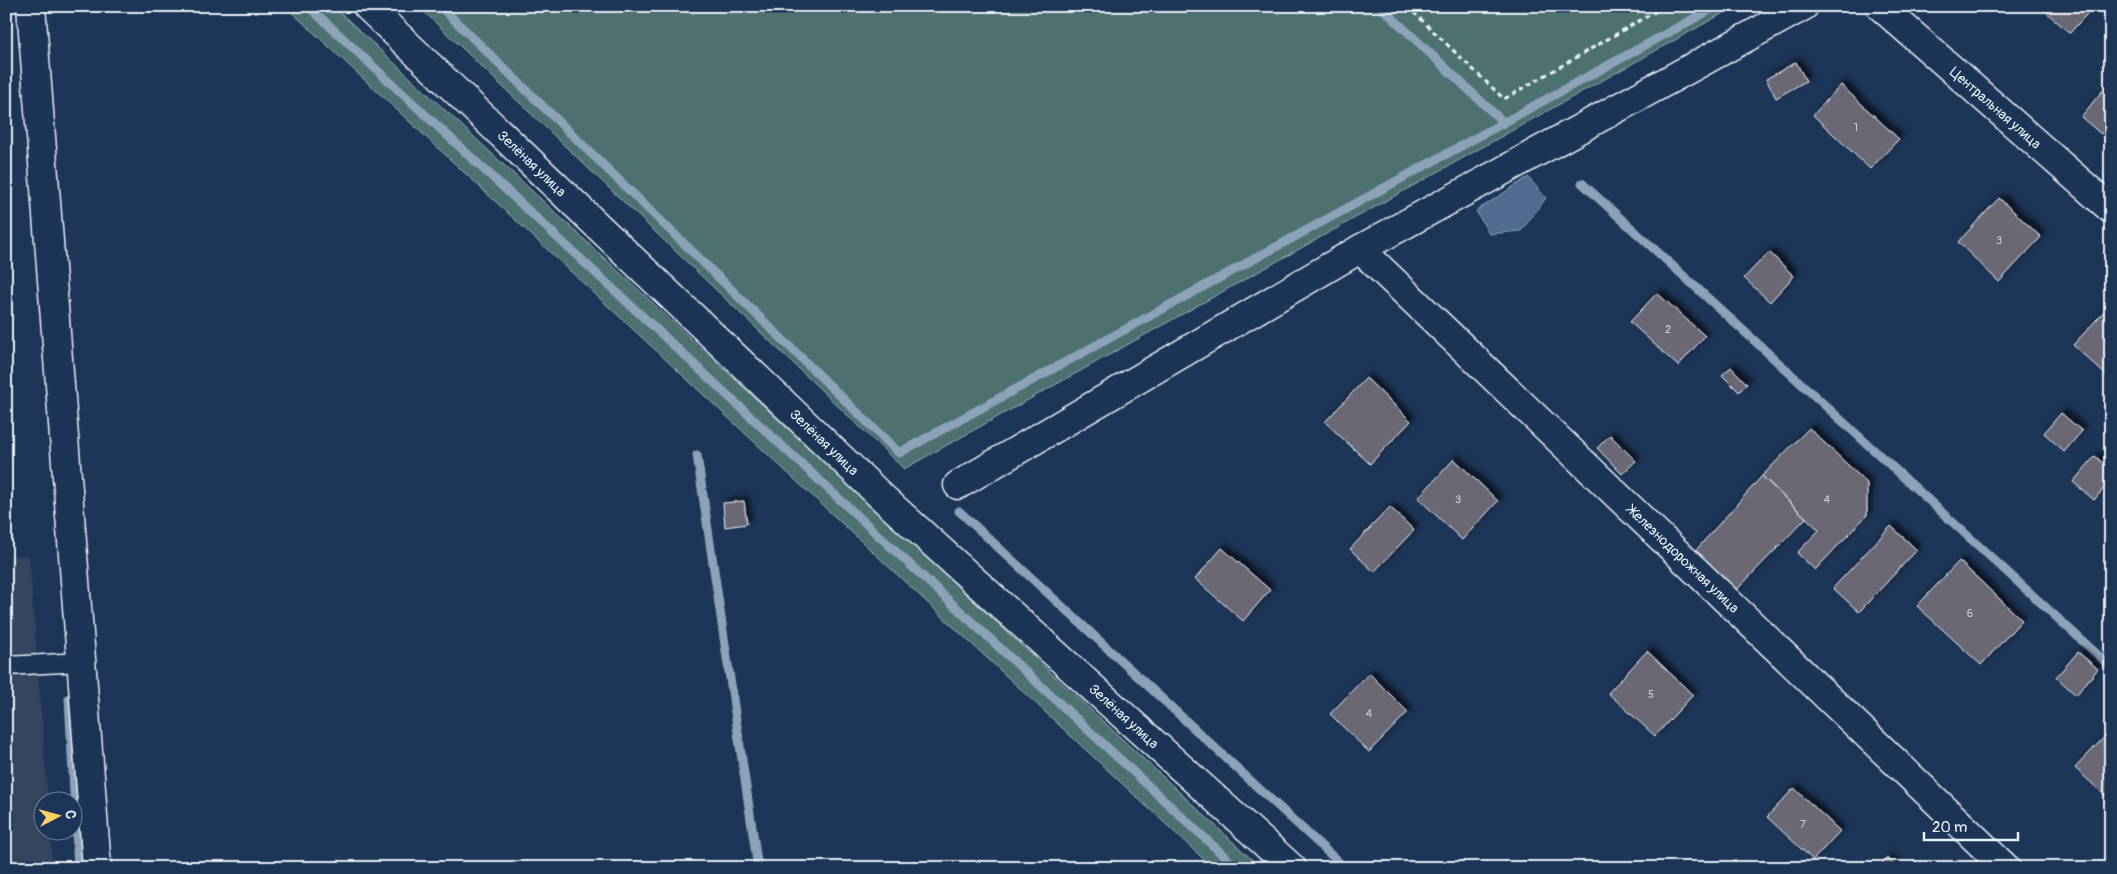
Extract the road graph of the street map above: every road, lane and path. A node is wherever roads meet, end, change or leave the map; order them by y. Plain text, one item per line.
1 (31, 6) edge
2 (367, 6) edge
3 (1407, 6) edge
4 (1665, 6) edge
5 (1804, 6) edge
6 (1880, 6) edge
7 (2111, 209) edge
8 (1360, 249) junction
9 (958, 485) dead end
10 (82, 662) junction
11 (6, 666) edge
12 (96, 868) edge
13 (1292, 868) edge
14 (2006, 868) edge

1 - 10 street
2 - 13 street, Зелёная улица
3 - 4 path
5 - 8 street
6 - 7 street, Центральная улица
8 - 9 street
8 - 14 street, Железнодорожная улица
10 - 11 lane
10 - 12 street

